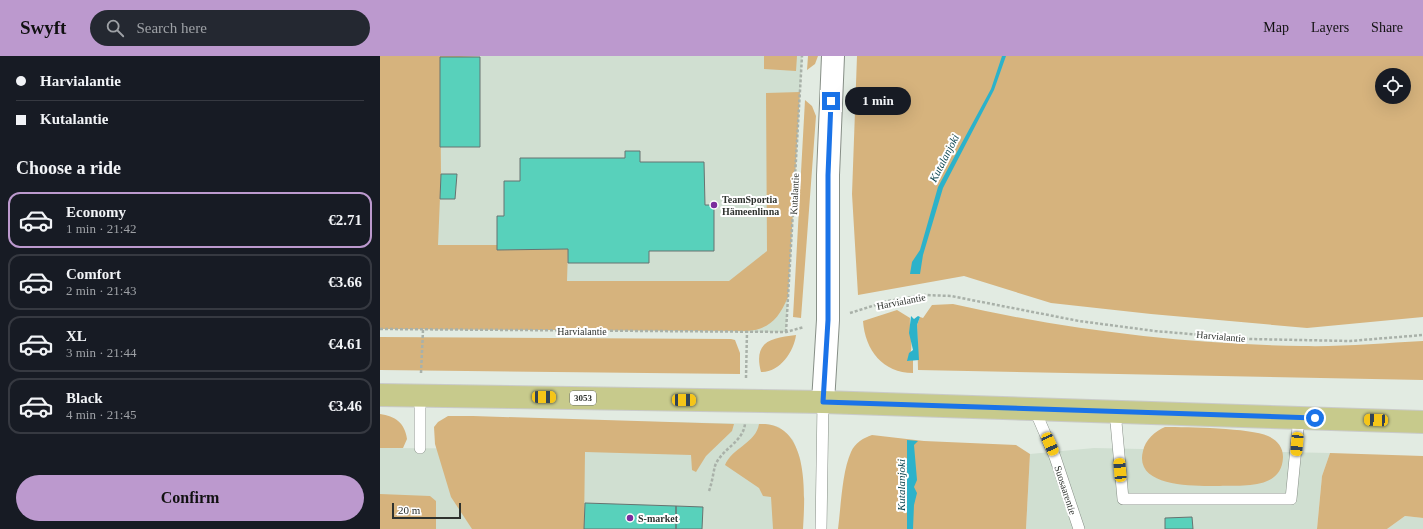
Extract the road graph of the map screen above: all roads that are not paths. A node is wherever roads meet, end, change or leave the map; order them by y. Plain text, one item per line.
1 (833, 56) edge
2 (380, 395) edge
3 (420, 395) junction
4 (823, 402) junction
5 (1034, 408) junction
6 (1114, 411) junction
7 (1299, 417) junction
8 (1423, 422) edge
9 (420, 448) dead end
10 (821, 529) edge
11 (1078, 529) edge

1 - 4 street
2 - 3 main road, 3053
3 - 4 main road, 3053
3 - 9 lane
4 - 5 main road, 3053
4 - 10 lane
5 - 6 main road, 3053
5 - 11 lane, Suosaarentie
6 - 7 main road, 3053
6 - 7 lane
7 - 8 main road, 3053

